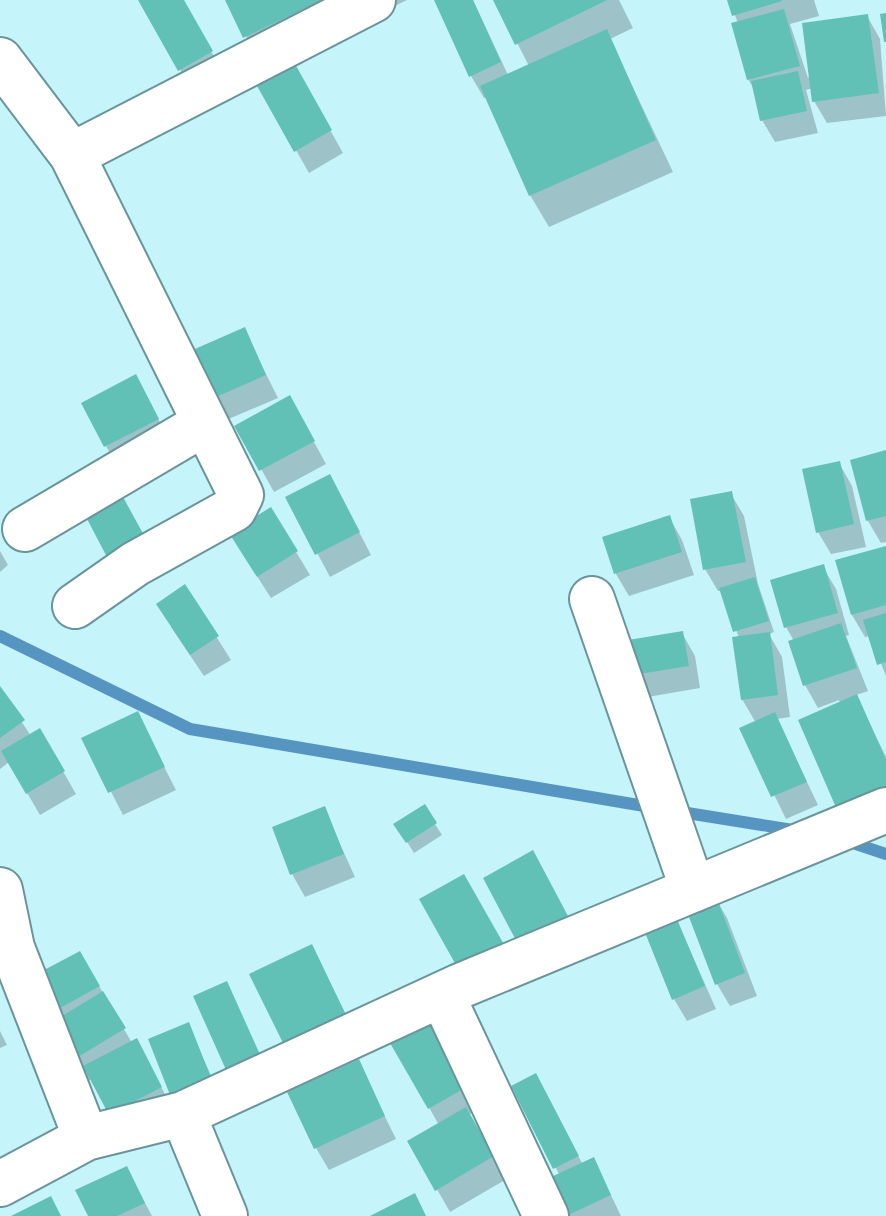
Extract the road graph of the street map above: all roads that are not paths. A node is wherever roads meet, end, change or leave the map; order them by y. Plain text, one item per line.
1 (373, 0) edge
2 (0, 60) edge
3 (72, 155) junction
4 (205, 423) junction
5 (25, 529) dead end
6 (592, 599) dead end
7 (75, 606) dead end
8 (886, 810) edge
9 (0, 890) edge
10 (693, 890) junction
11 (442, 995) junction
12 (183, 1114) junction
13 (86, 1138) junction
14 (0, 1184) edge
15 (225, 1216) edge
16 (546, 1216) edge

1 - 3 street
2 - 3 street
3 - 4 street
4 - 5 street
4 - 7 street
6 - 10 street
8 - 10 street
9 - 13 street
10 - 11 street
11 - 12 street
11 - 16 street
12 - 13 street
12 - 15 street
13 - 14 street

